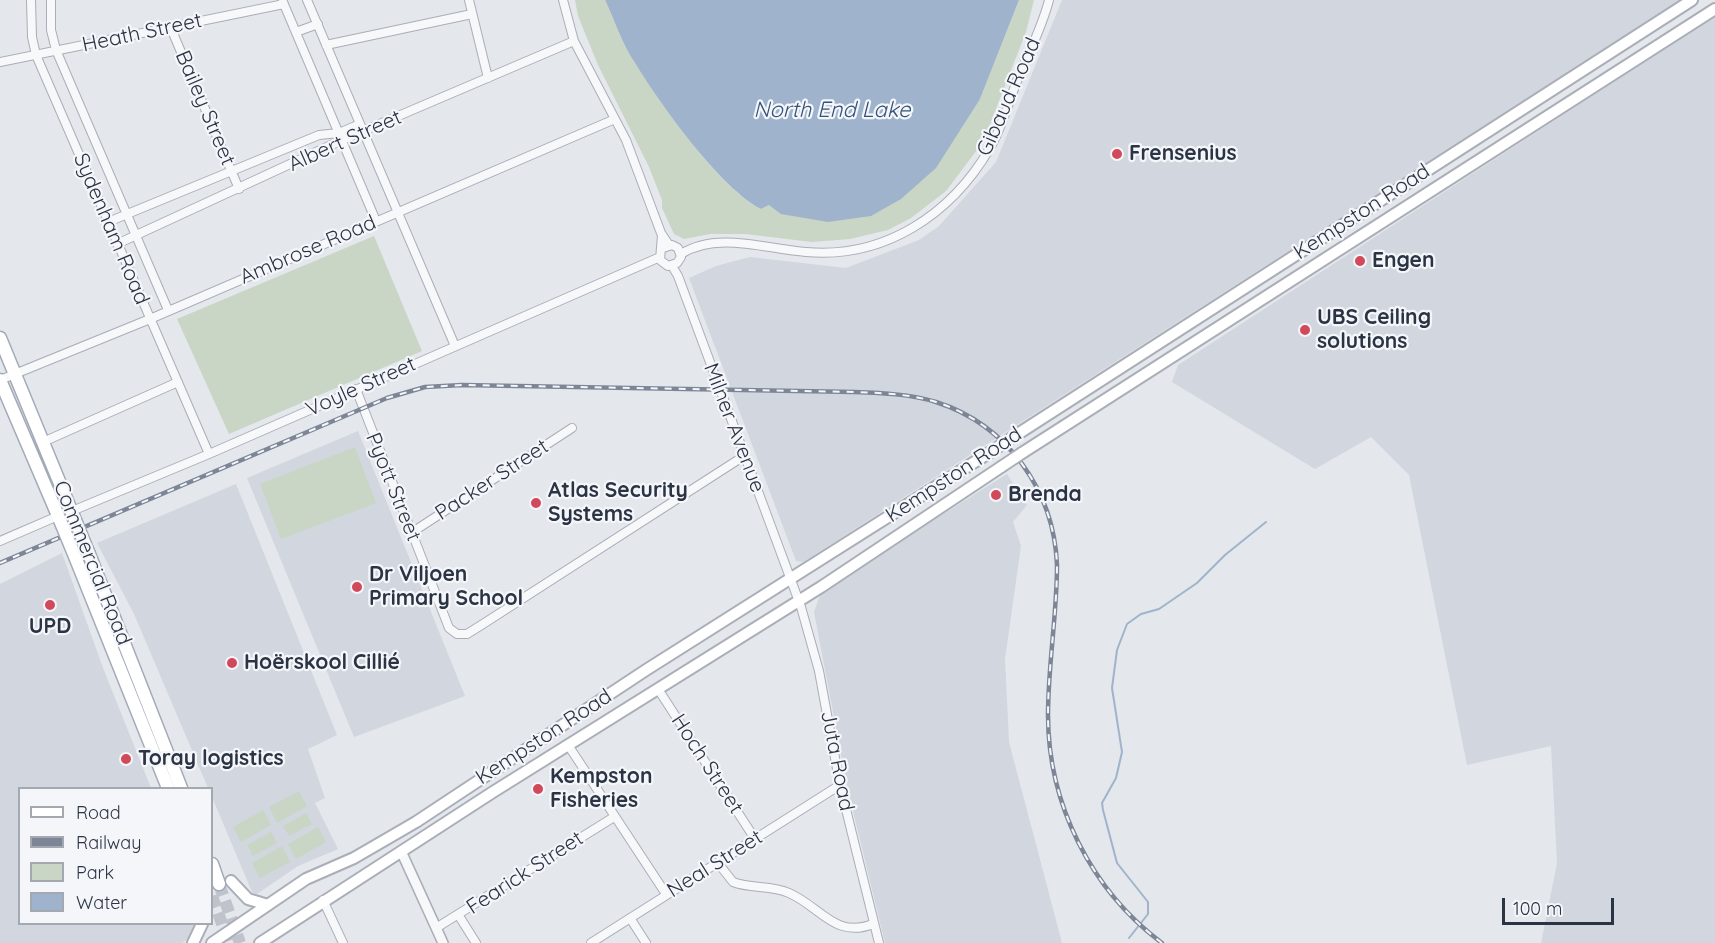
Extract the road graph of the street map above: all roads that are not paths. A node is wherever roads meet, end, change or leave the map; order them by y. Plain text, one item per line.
1 (31, 0) edge
2 (51, 0) edge
3 (307, 0) edge
4 (469, 0) edge
5 (563, 0) edge
6 (1049, 0) edge
7 (1692, 0) edge
8 (283, 2) edge
9 (1715, 9) edge
10 (472, 14) junction
11 (318, 24) junction
12 (170, 26) junction
13 (296, 32) junction
14 (574, 41) junction
15 (326, 45) junction
16 (56, 50) junction
17 (36, 55) junction
18 (0, 62) edge
19 (488, 78) junction
20 (615, 119) junction
21 (361, 128) junction
22 (340, 137) junction
23 (232, 172) junction
24 (239, 189) junction
25 (397, 211) junction
26 (128, 214) junction
27 (376, 221) junction
28 (108, 222) junction
29 (136, 235) junction
30 (117, 244) junction
31 (666, 246) junction
32 (679, 251) junction
33 (661, 260) junction
34 (675, 265) junction
35 (168, 310) junction
36 (150, 319) junction
37 (0, 338) edge
38 (455, 346) junction
39 (14, 373) junction
40 (0, 380) edge
41 (178, 382) junction
42 (356, 389) junction
43 (572, 428) dead end
44 (42, 442) junction
45 (209, 454) junction
46 (744, 456) junction
47 (74, 516) junction
48 (60, 520) junction
49 (411, 532) junction
50 (0, 541) edge
51 (792, 579) junction
52 (799, 599) junction
53 (658, 689) junction
54 (568, 745) junction
55 (840, 785) junction
56 (167, 787) edge
57 (181, 787) edge
58 (614, 817) junction
59 (755, 839) junction
60 (401, 851) junction
61 (718, 862) junction
62 (213, 865) edge
63 (225, 882) joint
64 (666, 894) junction
65 (323, 900) junction
66 (268, 905) junction
67 (459, 916) junction
68 (630, 918) junction
69 (873, 924) junction
70 (202, 925) edge
71 (436, 928) junction
72 (279, 930) junction
73 (193, 943) edge
74 (212, 943) edge
75 (260, 943) edge
76 (274, 943) edge
77 (343, 943) edge
78 (443, 943) edge
79 (476, 943) edge
80 (591, 943) edge
81 (646, 943) edge
82 (879, 943) edge

1 - 17 street, Sydenham Road
2 - 16 street, Sydenham Road
3 - 11 street
4 - 10 street
5 - 14 street
6 - 32 street, Gibaud Road
7 - 51 main road, Kempston Road, bridge
8 - 12 street, Heath Street
8 - 13 street
9 - 52 main road, Kempston Road, bridge
10 - 15 street
10 - 19 street
11 - 13 street
11 - 15 street
12 - 16 street, Heath Street
12 - 23 street, Bailey Street
13 - 22 street
14 - 19 street, Albert Street
14 - 20 street
15 - 21 street
16 - 17 street, Heath Street
16 - 26 street, Sydenham Road
17 - 18 street, Heath Street
17 - 28 street, Sydenham Road
19 - 21 street, Albert Street
20 - 25 street, Ambrose Road
20 - 31 street
21 - 22 street, Albert Street
21 - 25 street
22 - 23 street, Albert Street
22 - 24 street, Albert Street
22 - 27 street
23 - 24 street, Bailey Street
23 - 26 street, Albert Street
24 - 29 street, Albert Street
25 - 27 street, Ambrose Road
25 - 38 street
26 - 28 street, Albert Street
26 - 29 street, Sydenham Road
27 - 35 street, Ambrose Road
28 - 30 street, Sydenham Road
29 - 30 street, Albert Street
29 - 35 street, Sydenham Road
30 - 36 street, Sydenham Road
31 - 32 street, Gibaud Road
31 - 33 street
32 - 34 street
33 - 34 street
33 - 38 street, Voyle Street
34 - 46 street, Milner Avenue
35 - 36 street, Ambrose Road
36 - 39 street, Ambrose Road
36 - 41 street, Sydenham Road
37 - 39 main road, Commercial Road
38 - 42 street, Voyle Street
39 - 40 street, Ambrose Road
39 - 44 main road, Commercial Road
40 - 48 main road, Commercial Road
41 - 44 street
41 - 45 street, Sydenham Road
42 - 45 street, Voyle Street
42 - 49 street, Pyott Street
43 - 49 street, Packer Street
44 - 47 main road, Commercial Road
45 - 47 street, Voyle Street
46 - 49 street, Pyott Street
46 - 51 street, Milner Avenue
47 - 57 main road, Commercial Road, bridge
48 - 50 street
48 - 56 main road, Commercial Road, bridge
51 - 52 street, Juta Road
51 - 66 main road, Kempston Road
52 - 53 main road, Kempston Road
52 - 55 street, Juta Road
53 - 54 main road, Kempston Road
53 - 59 street, Hoch Street
54 - 58 street
54 - 60 main road, Kempston Road
55 - 59 street, Neal Street
55 - 69 street, Juta Road
58 - 64 street
58 - 67 street, Fearick Street
59 - 61 street, Neal Street
60 - 65 main road, Kempston Road
60 - 71 street
61 - 64 street, Neal Street
61 - 69 street
62 - 63 main road
63 - 66 main road
64 - 68 street, Neal Street
65 - 72 main road, Kempston Road
65 - 77 street
66 - 74 main road, Kempston Road
67 - 71 street, Fearick Street
67 - 79 street
68 - 80 street, Neal Street
68 - 81 street
69 - 82 street, Juta Road
70 - 73 main road
71 - 78 street
72 - 75 main road, Kempston Road
72 - 76 main road

